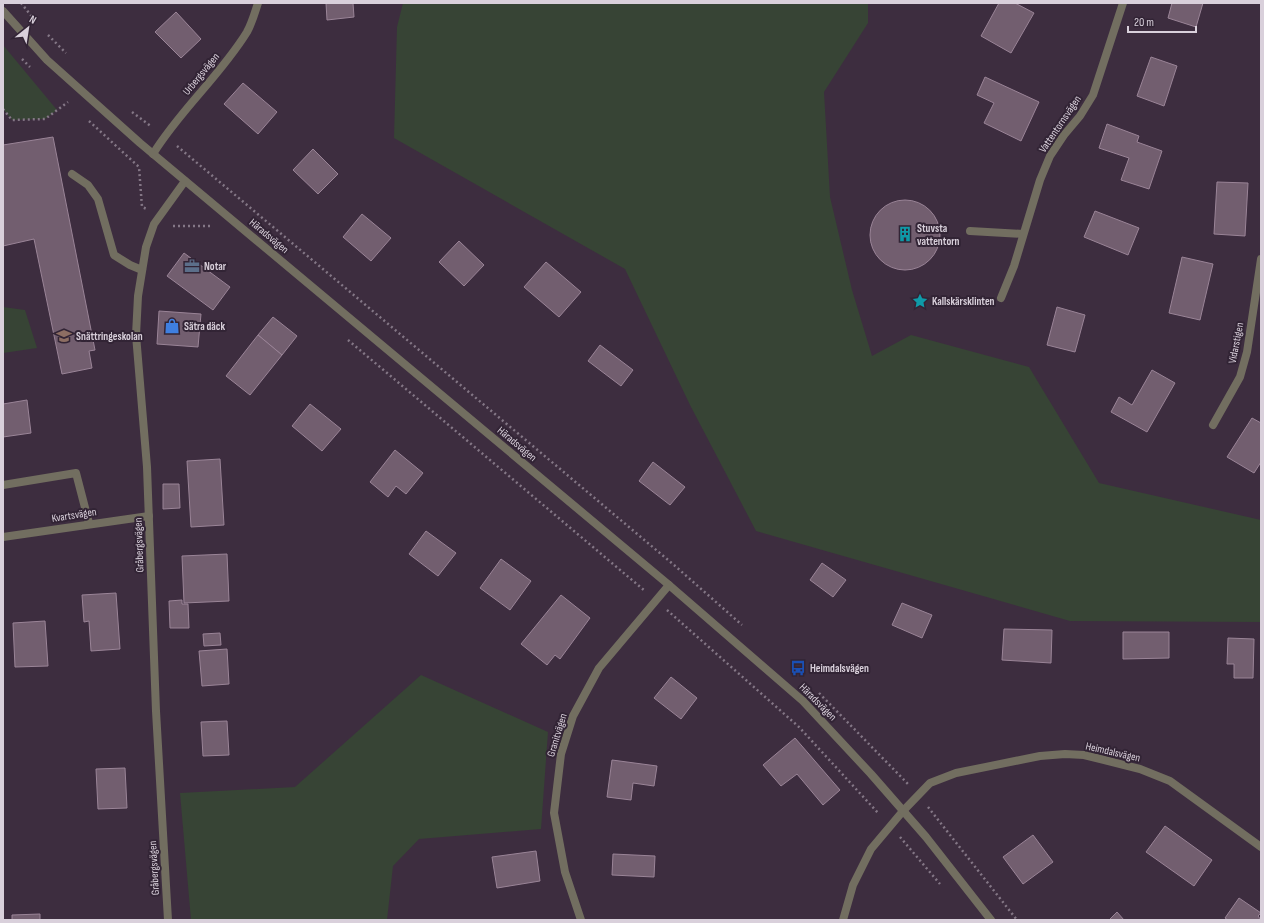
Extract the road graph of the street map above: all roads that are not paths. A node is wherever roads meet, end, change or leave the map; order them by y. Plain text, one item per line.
1 (258, 3) edge
2 (1123, 3) edge
3 (3, 11) edge
4 (153, 154) junction
5 (72, 174) dead end
6 (185, 181) junction
7 (970, 232) dead end
8 (1023, 234) junction
9 (1261, 259) edge
10 (142, 270) junction
11 (1001, 298) dead end
12 (1213, 425) dead end
13 (3, 485) edge
14 (149, 516) junction
15 (89, 524) junction
16 (3, 537) edge
17 (669, 585) junction
18 (903, 811) junction
19 (1261, 847) edge
20 (168, 920) edge
21 (581, 920) edge
22 (843, 920) edge
23 (991, 920) edge

1 - 4 street, Urbergsvägen
2 - 8 street, Vattentornsvägen
3 - 4 street, Häradsvägen
4 - 6 street, Häradsvägen
5 - 10 street
6 - 10 street, Gråbergsvägen
6 - 17 street, Häradsvägen
7 - 8 street
8 - 11 street, Vattentornsvägen
9 - 12 street, Vidarstigen
10 - 14 street, Gråbergsvägen
13 - 15 street
14 - 15 street, Kvartsvägen
14 - 20 street, Gråbergsvägen
15 - 16 street, Kvartsvägen
17 - 18 street, Häradsvägen
17 - 21 street, Granitvägen
18 - 19 street, Heimdalsvägen
18 - 22 street, Heimdalsvägen
18 - 23 street, Häradsvägen

